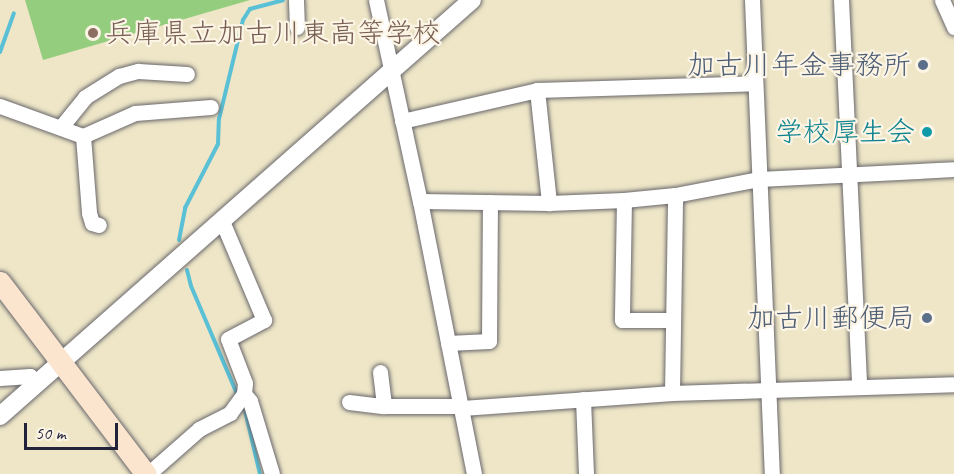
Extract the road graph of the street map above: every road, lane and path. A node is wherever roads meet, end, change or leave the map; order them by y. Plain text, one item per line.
1 (296, 0) edge
2 (375, 0) edge
3 (471, 0) edge
4 (752, 0) edge
5 (765, 0) edge
6 (841, 0) edge
7 (945, 2) edge
8 (297, 27) dead end
9 (954, 27) edge
10 (391, 72) junction
11 (187, 74) dead end
12 (756, 83) junction
13 (537, 90) junction
14 (0, 106) edge
15 (211, 108) dead end
16 (402, 121) junction
17 (61, 127) junction
18 (83, 136) junction
19 (954, 170) edge
20 (850, 175) junction
21 (759, 179) junction
22 (675, 195) junction
23 (624, 200) junction
24 (420, 201) junction
25 (490, 202) junction
26 (549, 203) junction
27 (222, 221) junction
28 (99, 225) dead end
29 (0, 282) edge
30 (672, 320) junction
31 (448, 343) junction
32 (61, 362) junction
33 (380, 372) dead end
34 (0, 378) edge
35 (36, 384) junction
36 (954, 384) edge
37 (859, 386) junction
38 (769, 389) junction
39 (672, 393) junction
40 (582, 399) junction
41 (241, 400) junction
42 (349, 402) dead end
43 (384, 406) junction
44 (462, 407) junction
45 (0, 416) edge
46 (147, 474) edge
47 (272, 474) edge
48 (474, 474) edge
49 (586, 474) edge
50 (772, 474) edge

1 - 8 street
2 - 10 street
3 - 10 street
4 - 5 street
4 - 12 street
6 - 20 street
7 - 9 street
10 - 16 street
10 - 27 street
11 - 17 street
12 - 13 street
12 - 21 street
13 - 16 street
13 - 26 street
14 - 17 street
15 - 18 street
16 - 24 street
17 - 18 street
18 - 28 street
19 - 20 street
20 - 21 street
20 - 37 street
21 - 22 street
21 - 38 street
22 - 23 street
22 - 30 street
23 - 26 street
23 - 30 street
24 - 25 street
24 - 31 street
25 - 26 street
25 - 31 street
27 - 32 street
27 - 41 street
29 - 32 main road
30 - 39 street
31 - 44 street
32 - 35 street
32 - 46 main road
33 - 43 street
34 - 35 street
35 - 45 street
36 - 37 street
37 - 38 street
38 - 39 street
38 - 50 street
39 - 40 street
40 - 44 street
40 - 49 street
41 - 46 street
41 - 47 street
42 - 43 street
43 - 44 street
44 - 48 street

